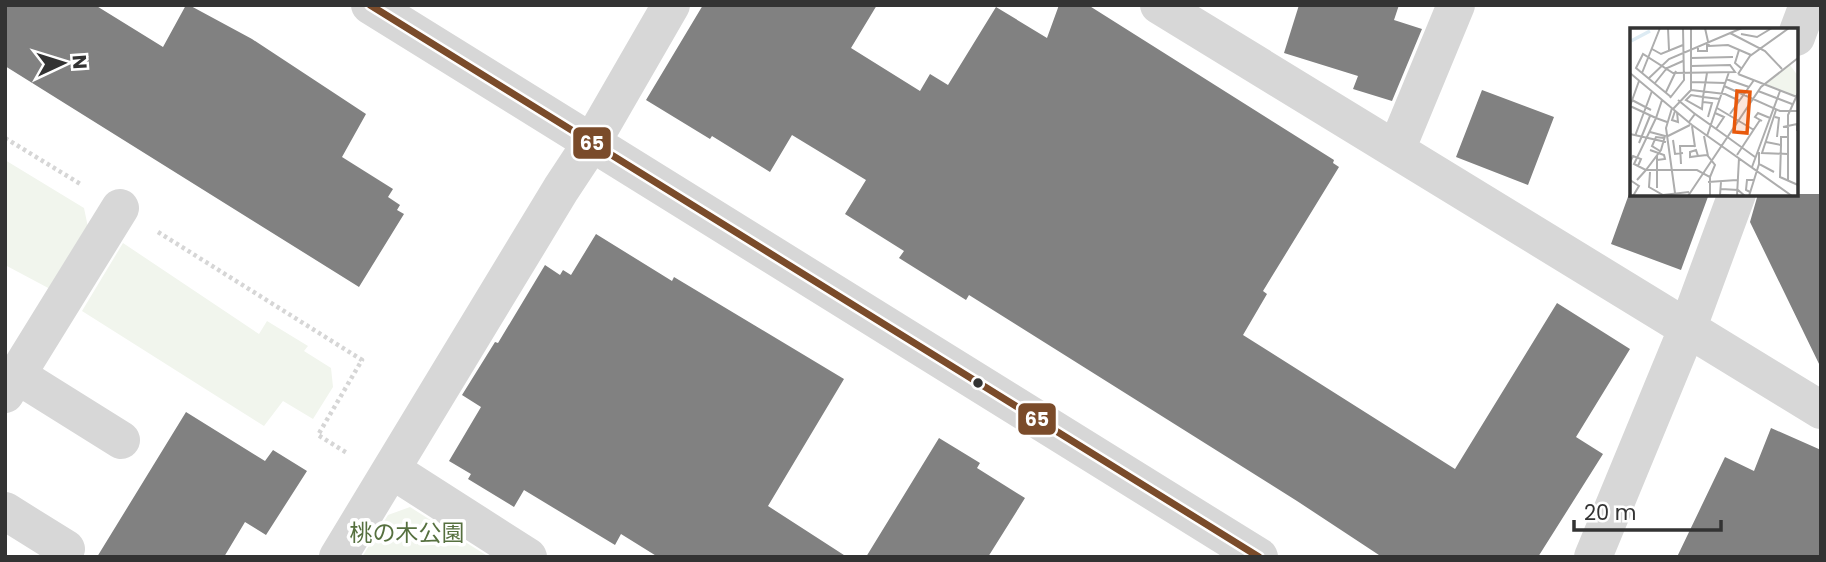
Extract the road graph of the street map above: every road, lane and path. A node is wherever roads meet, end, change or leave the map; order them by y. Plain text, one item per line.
1 (370, 5) edge
2 (671, 5) edge
3 (1159, 5) edge
4 (1456, 5) edge
5 (1808, 5) edge
6 (1798, 32) edge
7 (5, 138) edge
8 (592, 142) junction
9 (1396, 150) junction
10 (1736, 196) edge
11 (120, 208) junction
12 (1688, 327) junction
13 (11, 384) edge
14 (1821, 410) edge
15 (121, 440) dead end
16 (390, 474) junction
17 (5, 511) edge
18 (66, 549) dead end
19 (338, 557) edge
20 (528, 557) edge
21 (1259, 557) edge
22 (1592, 557) edge

1 - 8 street
2 - 8 street
3 - 9 street
4 - 9 street
5 - 6 street
7 - 11 path
8 - 16 street
8 - 21 street
9 - 12 street
10 - 12 street
11 - 13 street
11 - 16 path
12 - 14 street
12 - 22 street
13 - 15 street
16 - 19 street
16 - 20 street
17 - 18 street

